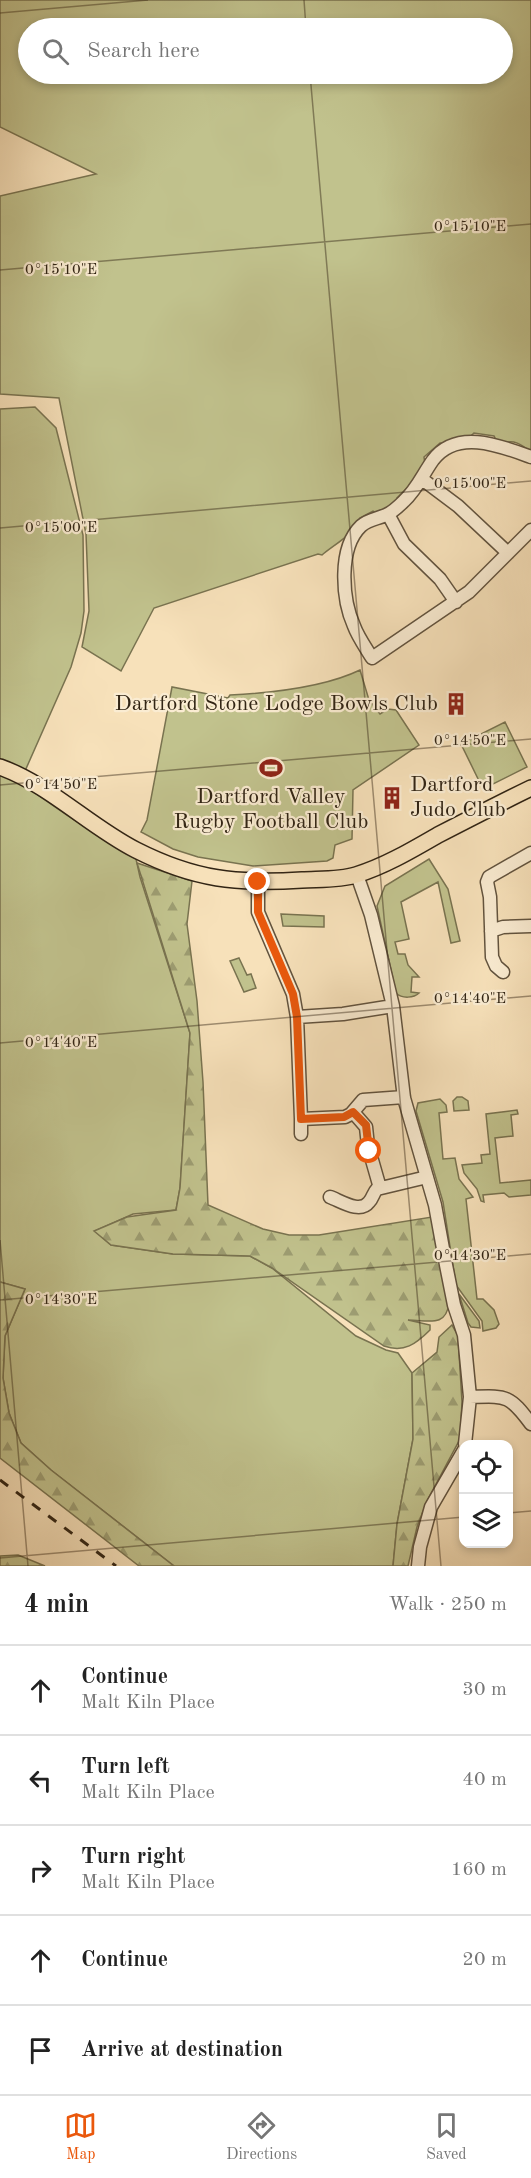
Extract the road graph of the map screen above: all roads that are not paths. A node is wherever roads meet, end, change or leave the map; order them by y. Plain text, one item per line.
1 (531, 457) edge
2 (422, 479) junction
3 (388, 514) junction
4 (531, 530) edge
5 (508, 553) junction
6 (456, 602) junction
7 (0, 767) edge
8 (531, 788) edge
9 (531, 853) edge
10 (357, 874) junction
11 (258, 882) junction
12 (531, 926) edge
13 (491, 932) junction
14 (503, 972) dead end
15 (393, 1006) junction
16 (297, 1017) junction
17 (404, 1097) junction
18 (353, 1112) junction
19 (301, 1119) junction
20 (302, 1134) dead end
21 (427, 1177) junction
22 (380, 1188) junction
23 (330, 1197) dead end
24 (470, 1398) junction
25 (531, 1424) edge
26 (465, 1440) edge
27 (459, 1459) edge
28 (418, 1566) edge

1 - 2 street
2 - 3 street
2 - 5 street
3 - 6 street
3 - 6 street
4 - 5 street
5 - 6 street
7 - 11 main road
8 - 10 main road
9 - 13 street
10 - 11 main road
10 - 15 street
11 - 16 street
12 - 13 street
13 - 14 street
15 - 16 street
15 - 17 street
16 - 19 street
17 - 18 street
17 - 21 street
18 - 19 street
18 - 22 street
19 - 20 street
21 - 22 street
21 - 24 street
22 - 23 street
24 - 25 street
24 - 26 street
27 - 28 street

